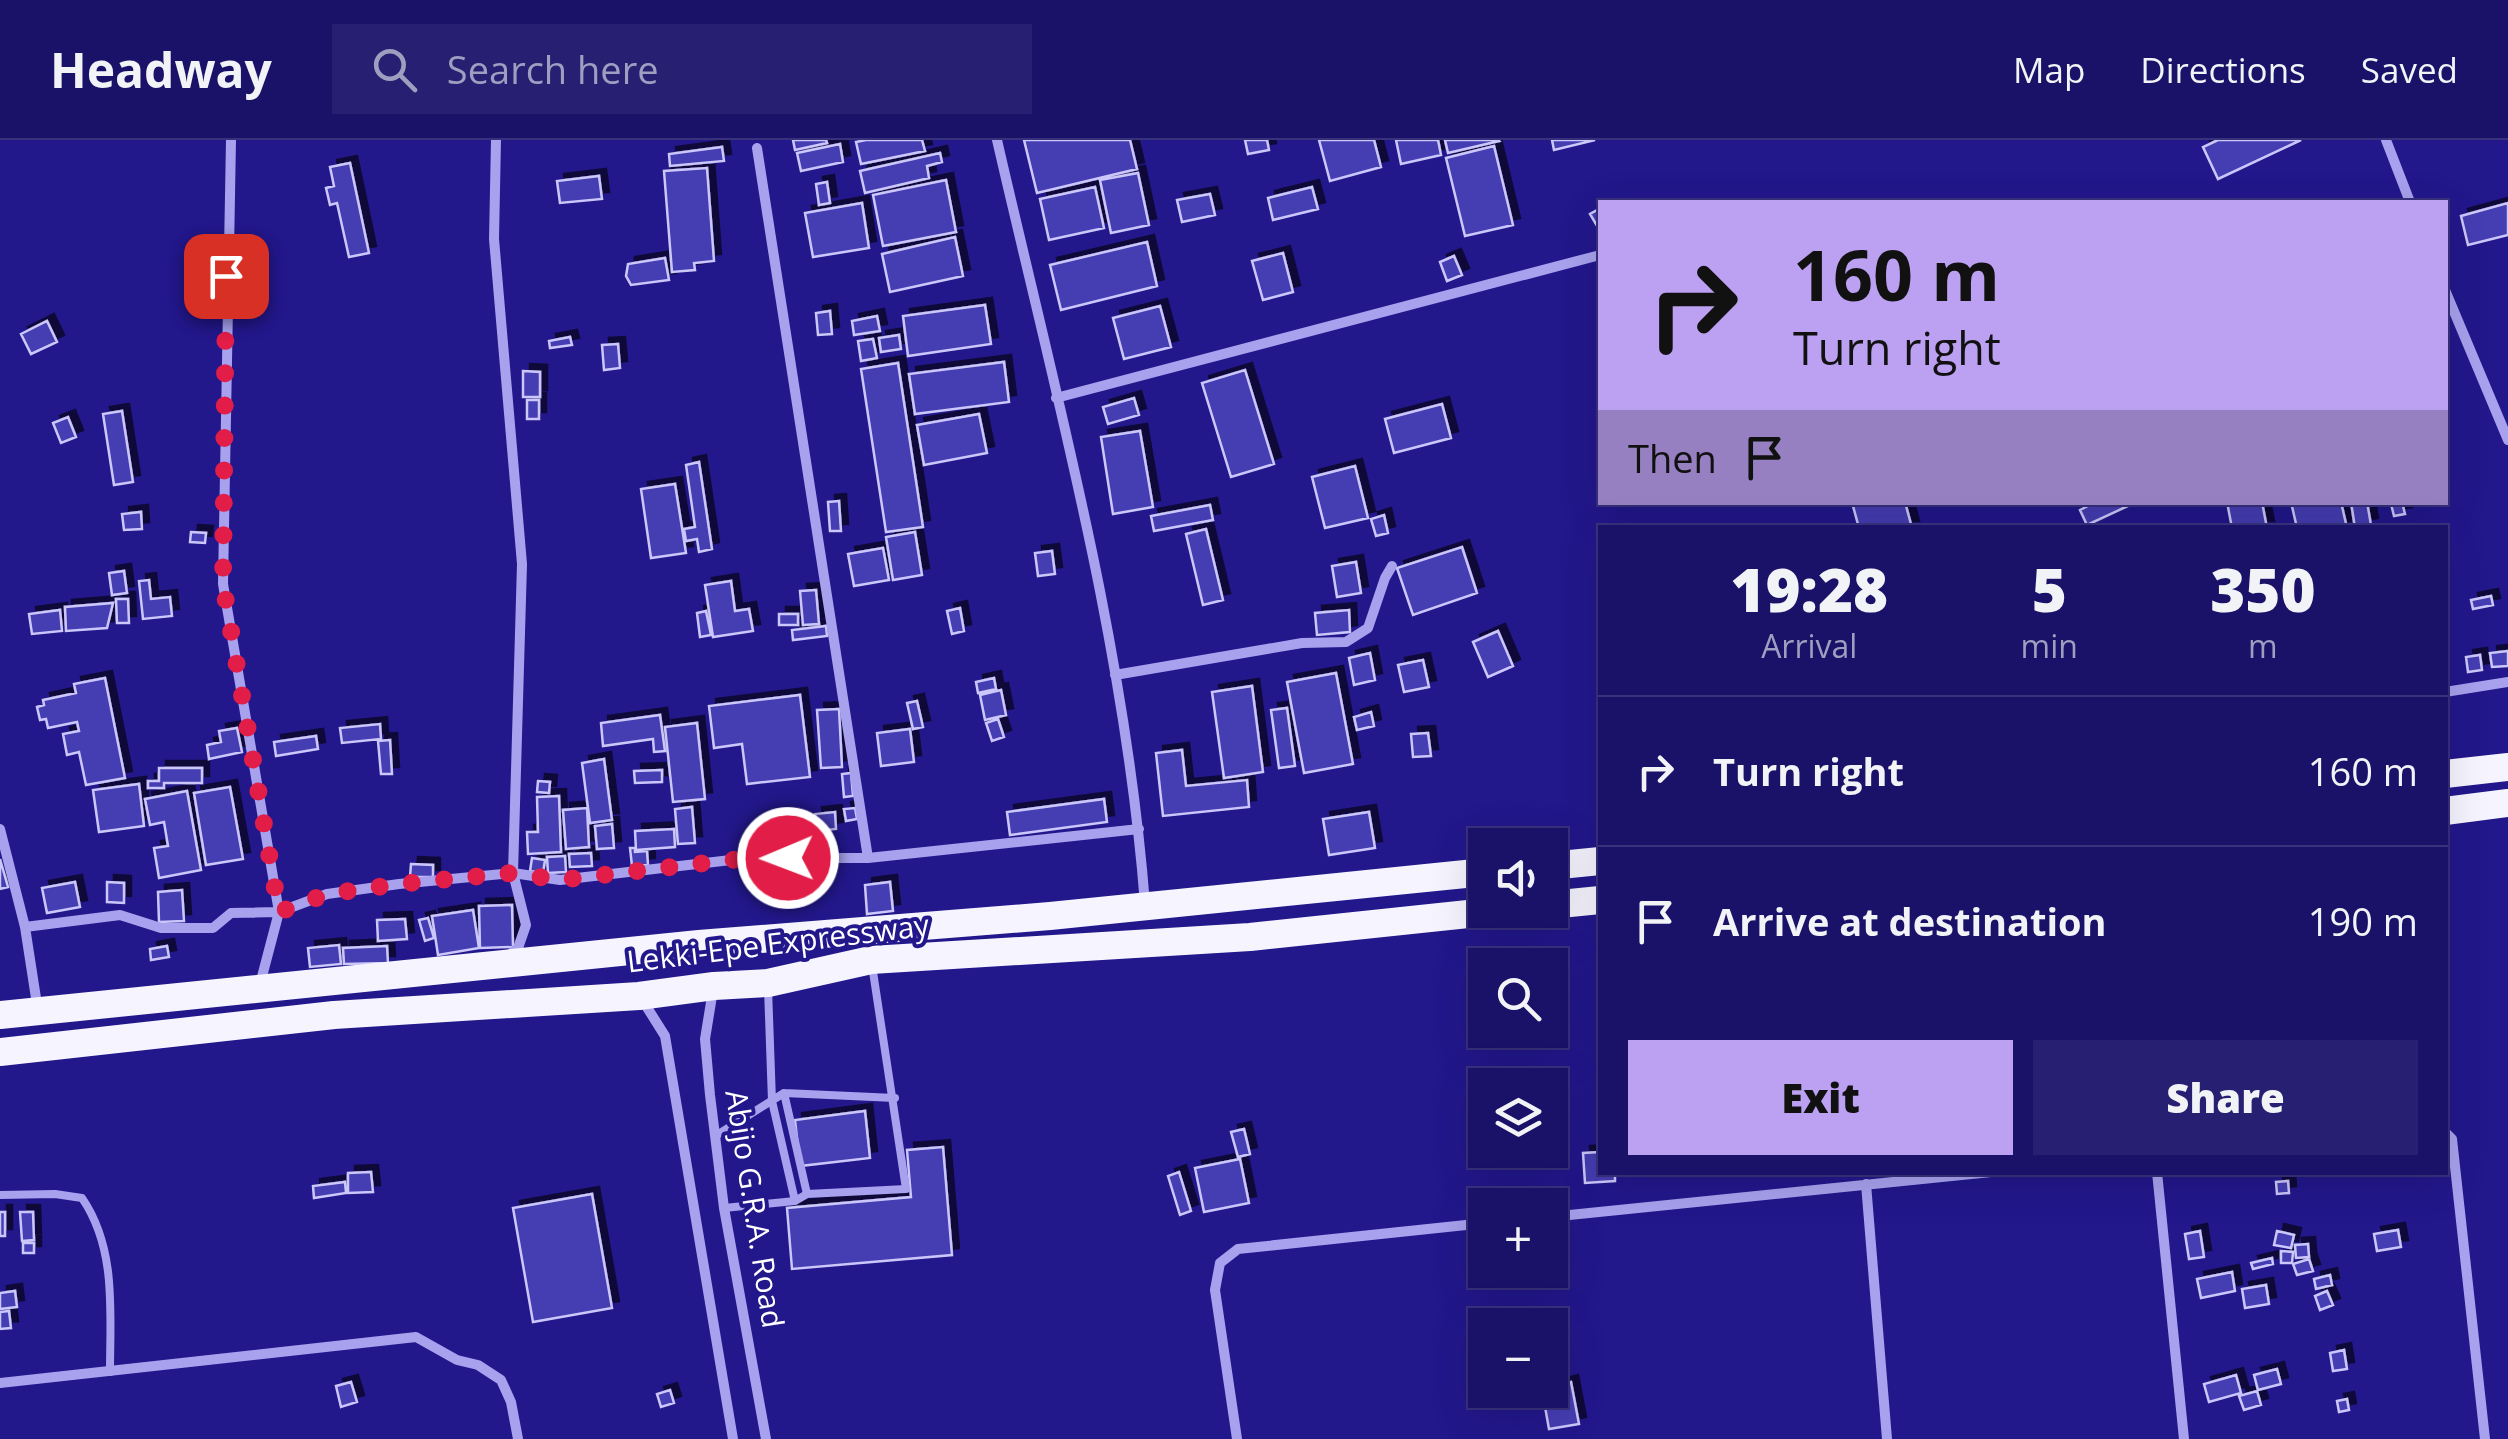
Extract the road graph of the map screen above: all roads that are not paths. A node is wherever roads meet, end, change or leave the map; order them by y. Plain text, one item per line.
1 (230, 140) edge
2 (496, 140) edge
3 (996, 140) edge
4 (2388, 140) edge
5 (757, 148) dead end
6 (2409, 200) edge
7 (1598, 256) edge
8 (2448, 297) edge
9 (1056, 398) junction
10 (2508, 439) edge
11 (1392, 566) dead end
12 (1115, 675) junction
13 (2508, 682) edge
14 (2448, 692) edge
15 (2508, 767) edge
16 (2448, 770) edge
17 (2508, 803) edge
18 (2448, 810) edge
19 (0, 829) edge
20 (1139, 829) junction
21 (868, 858) junction
22 (1598, 861) edge
23 (1568, 864) edge
24 (512, 873) junction
25 (1468, 874) edge
26 (1598, 900) edge
27 (1568, 904) edge
28 (1145, 905) junction
29 (279, 912) junction
30 (1468, 914) edge
31 (26, 927) junction
32 (872, 960) junction
33 (494, 966) junction
34 (768, 984) junction
35 (714, 986) junction
36 (259, 989) junction
37 (639, 996) junction
38 (38, 1012) junction
39 (0, 1016) edge
40 (0, 1052) edge
41 (784, 1093) junction
42 (895, 1098) junction
43 (772, 1101) junction
44 (716, 1135) junction
45 (2448, 1135) edge
46 (1959, 1175) edge
47 (2157, 1175) edge
48 (1866, 1184) junction
49 (808, 1194) junction
50 (0, 1196) edge
51 (795, 1201) junction
52 (724, 1208) junction
53 (1568, 1214) edge
54 (1468, 1225) edge
55 (110, 1372) junction
56 (0, 1383) edge
57 (518, 1439) edge
58 (733, 1439) edge
59 (766, 1439) edge
60 (1237, 1439) edge
61 (1887, 1439) edge
62 (2184, 1439) edge
63 (2485, 1439) edge

1 - 29 street
2 - 24 street
3 - 9 street
4 - 6 street
5 - 21 street
7 - 9 street
8 - 10 street
9 - 12 street
11 - 12 street
12 - 20 street
13 - 14 street
15 - 16 highway
17 - 18 highway
19 - 31 street
20 - 21 street
20 - 28 street
21 - 24 street
22 - 23 highway
24 - 29 street
24 - 33 street
25 - 28 highway, Lekki-Epe Expressway
26 - 27 highway
28 - 33 highway, Lekki-Epe Expressway
29 - 31 street
29 - 36 street
30 - 32 highway, Lekki-Epe Expressway
31 - 38 street
32 - 34 highway, Lekki-Epe Expressway
32 - 42 lane
33 - 36 highway, Lekki-Epe Expressway
34 - 35 highway, Lekki-Epe Expressway
34 - 43 lane
35 - 37 highway, Lekki-Epe Expressway
35 - 44 street, Abijo G.R.A. Road
36 - 38 highway, Lekki-Epe Expressway
37 - 40 highway, Lekki-Epe Expressway
37 - 58 street, Abijo G.R.A. Road
38 - 39 highway, Lekki-Epe Expressway
41 - 42 lane
41 - 43 lane
41 - 49 lane
42 - 49 lane
43 - 44 lane
43 - 51 lane
44 - 52 street, Abijo G.R.A. Road
45 - 63 street
46 - 48 street
47 - 62 street
48 - 53 street
48 - 61 street
49 - 51 lane
50 - 55 lane
51 - 52 lane
52 - 59 street, Abijo G.R.A. Road
54 - 60 street
55 - 56 street
55 - 57 street

